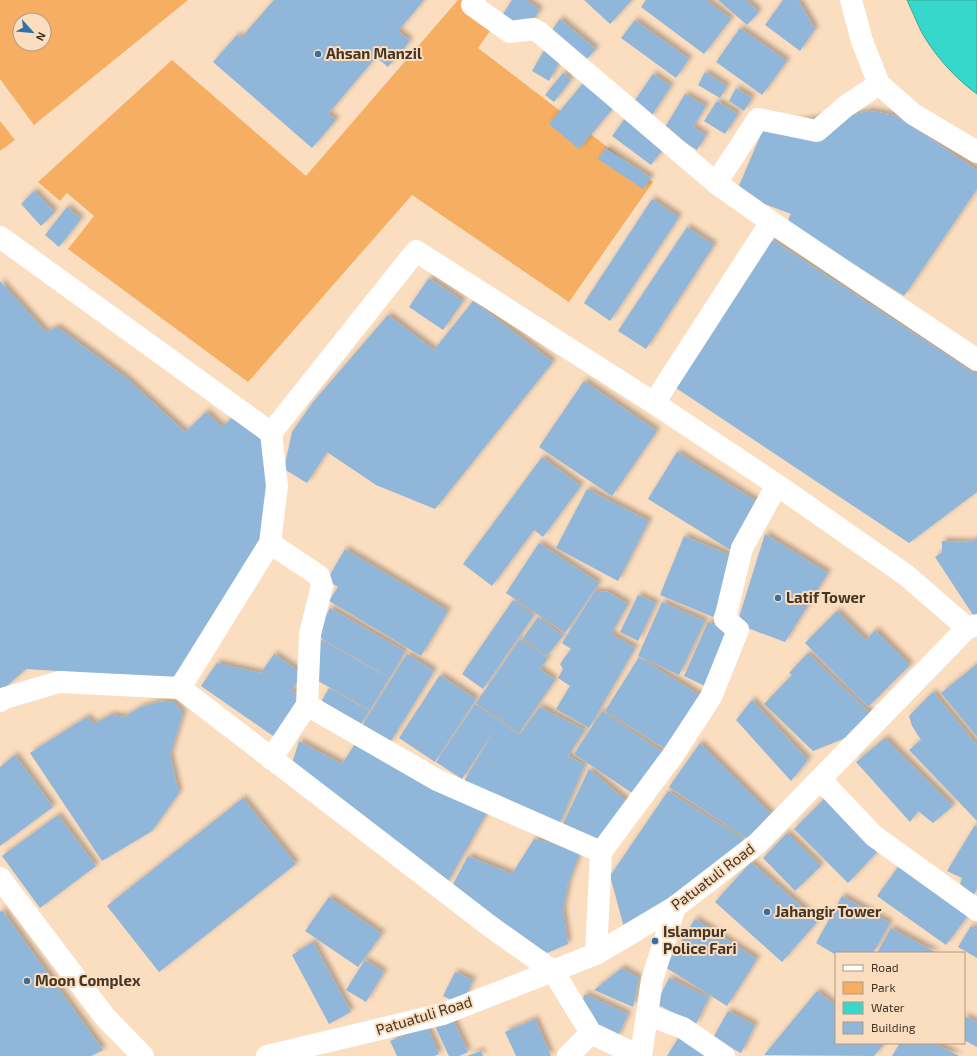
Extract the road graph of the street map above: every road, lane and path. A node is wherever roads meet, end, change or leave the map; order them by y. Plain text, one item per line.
1 (475, 0) edge
2 (852, 0) edge
3 (879, 84) junction
4 (977, 152) edge
5 (716, 183) junction
6 (771, 222) junction
7 (0, 237) edge
8 (977, 360) edge
9 (654, 403) junction
10 (271, 432) junction
11 (777, 485) junction
12 (270, 543) junction
13 (972, 627) edge
14 (180, 688) junction
15 (0, 701) edge
16 (307, 705) junction
17 (271, 759) junction
18 (820, 780) junction
19 (601, 852) junction
20 (0, 878) edge
21 (675, 908) junction
22 (977, 910) edge
23 (596, 954) junction
24 (553, 971) junction
25 (648, 1015) junction
26 (591, 1033) junction
27 (143, 1056) edge
28 (267, 1056) edge
29 (568, 1056) edge
30 (640, 1056) edge
31 (724, 1056) edge

1 - 5 street
2 - 3 street
3 - 4 street
3 - 5 street
5 - 6 street
6 - 8 street
6 - 9 street
7 - 10 street
9 - 10 street
9 - 11 street
10 - 12 street
11 - 13 street
11 - 19 street
12 - 14 street
12 - 16 street
13 - 18 street, Patuatuli Road
14 - 15 street
14 - 17 street
16 - 17 street
16 - 19 street
17 - 24 street
18 - 21 street, Patuatuli Road
18 - 22 street
19 - 23 street
20 - 27 street
21 - 23 street, Patuatuli Road
21 - 25 street
23 - 24 street, Patuatuli Road
24 - 26 street
24 - 28 street, Patuatuli Road
25 - 30 street
25 - 31 street
26 - 29 street
26 - 30 street

